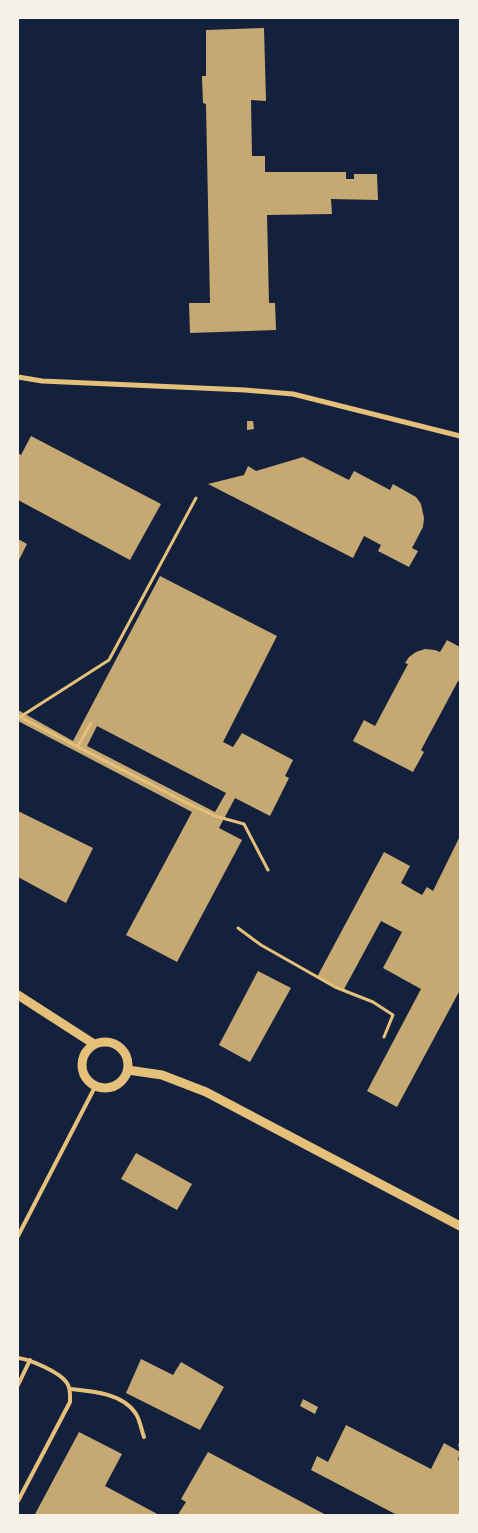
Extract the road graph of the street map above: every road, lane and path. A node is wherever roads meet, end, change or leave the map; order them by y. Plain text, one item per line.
1 (18, 377) edge
2 (460, 436) edge
3 (196, 498) dead end
4 (18, 716) edge
5 (91, 723) dead end
6 (78, 746) junction
7 (268, 870) dead end
8 (238, 928) dead end
9 (18, 995) edge
10 (384, 1037) dead end
11 (94, 1044) junction
12 (128, 1070) junction
13 (96, 1085) junction
14 (460, 1226) edge
15 (18, 1236) edge
16 (18, 1358) edge
17 (30, 1360) junction
18 (18, 1385) edge
19 (70, 1389) junction
20 (144, 1437) dead end
21 (18, 1501) edge

1 - 2 street
3 - 4 path
4 - 6 path
5 - 6 path
6 - 7 path
8 - 10 path
9 - 11 street
11 - 12 street
11 - 13 street
12 - 13 street
12 - 14 street
13 - 15 lane
16 - 17 lane
17 - 18 lane
17 - 19 lane
19 - 20 lane
19 - 21 lane

